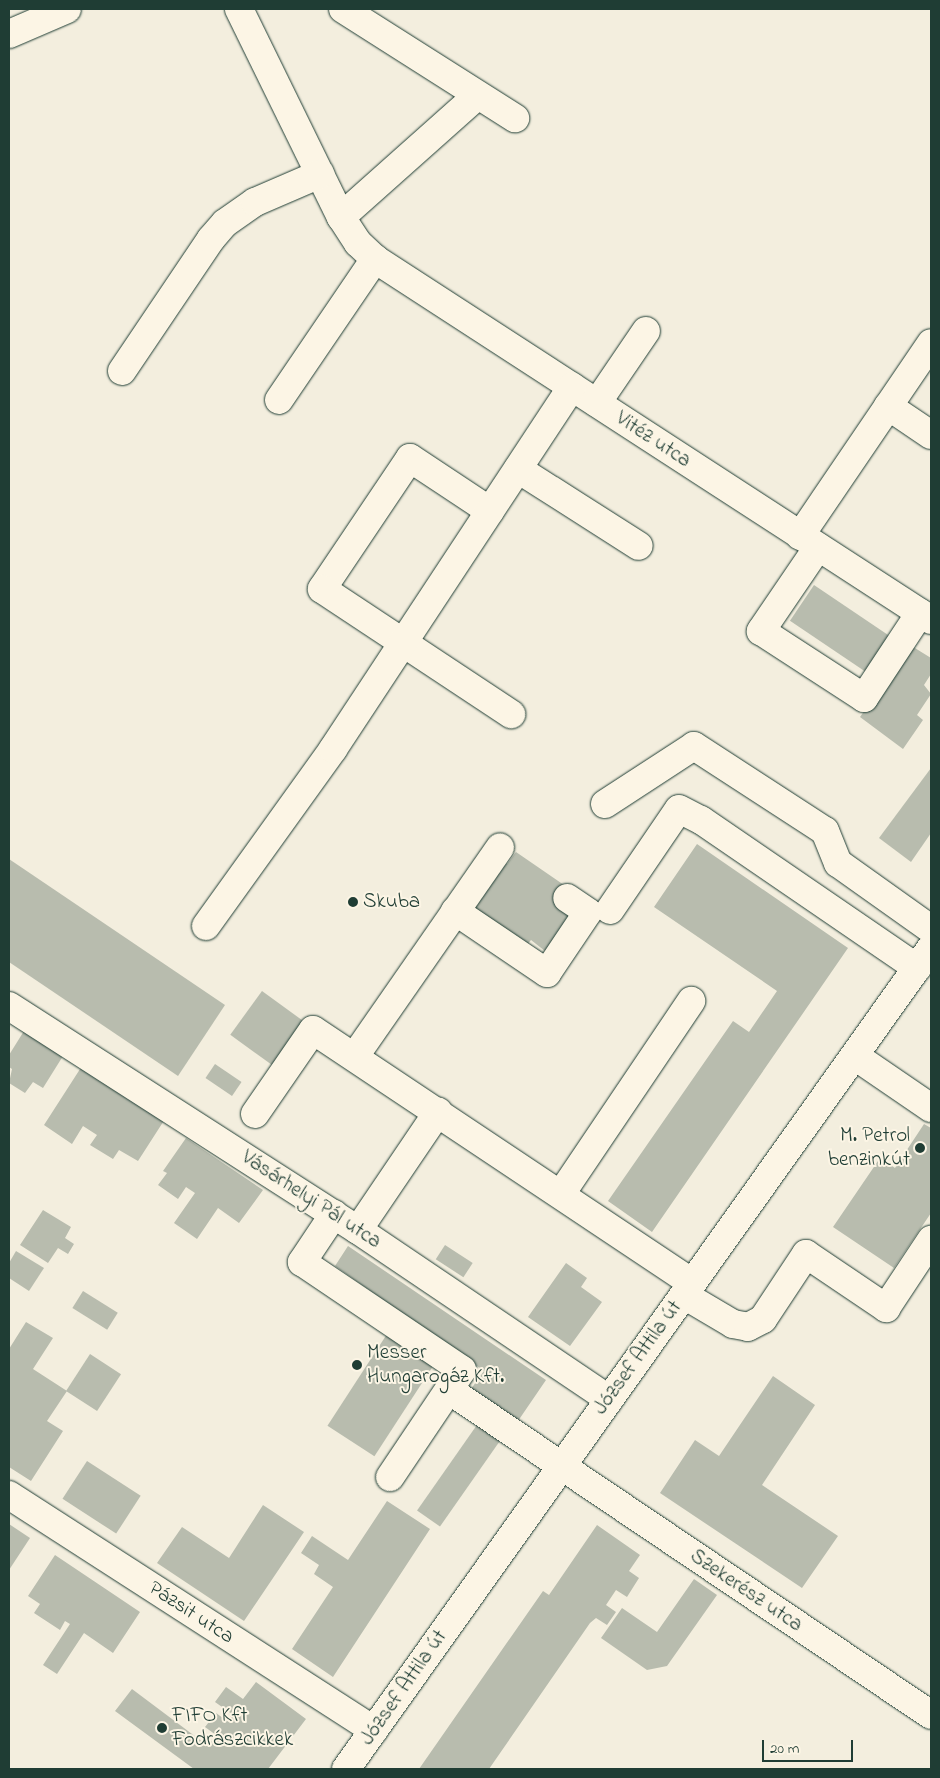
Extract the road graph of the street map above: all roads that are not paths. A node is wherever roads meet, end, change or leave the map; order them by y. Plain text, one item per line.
1 (66, 9) edge
2 (239, 9) edge
3 (343, 9) edge
4 (9, 34) edge
5 (478, 94) junction
6 (515, 118) dead end
7 (320, 174) junction
8 (337, 209) junction
9 (375, 260) junction
10 (646, 330) dead end
11 (931, 343) edge
12 (122, 371) dead end
13 (572, 387) junction
14 (279, 400) dead end
15 (597, 403) junction
16 (888, 406) junction
17 (931, 435) edge
18 (518, 468) junction
19 (490, 511) junction
20 (809, 541) junction
21 (639, 546) dead end
22 (926, 617) edge
23 (403, 643) junction
24 (511, 714) dead end
25 (605, 804) dead end
26 (500, 847) dead end
27 (567, 898) dead end
28 (610, 910) dead end
29 (455, 911) junction
30 (206, 926) dead end
31 (931, 929) edge
32 (924, 958) edge
33 (691, 1002) dead end
34 (9, 1006) edge
35 (355, 1056) junction
36 (855, 1056) junction
37 (931, 1108) edge
38 (438, 1112) junction
39 (254, 1114) dead end
40 (561, 1194) junction
41 (334, 1214) junction
42 (358, 1230) junction
43 (931, 1240) edge
44 (688, 1289) junction
45 (448, 1390) junction
46 (609, 1399) junction
47 (560, 1467) junction
48 (390, 1477) dead end
49 (9, 1495) edge
50 (931, 1715) edge
51 (374, 1730) junction
52 (346, 1769) edge

1 - 4 street
2 - 7 street, Vitéz utca
3 - 5 street
5 - 6 street
5 - 8 street
7 - 8 street, Vitéz utca
7 - 12 street
8 - 9 street, Vitéz utca
9 - 13 street, Vitéz utca
9 - 14 street
10 - 15 street
11 - 16 street
13 - 15 street, Vitéz utca
13 - 18 street
15 - 20 street, Vitéz utca
16 - 17 street
16 - 20 street
18 - 19 street
18 - 21 street
19 - 23 street
19 - 23 street
20 - 22 street, Vitéz utca
20 - 22 street
23 - 24 street
23 - 30 street
25 - 31 street
26 - 29 street
27 - 29 street
28 - 32 street
29 - 35 street
32 - 36 street, József Attila út
33 - 40 street
34 - 41 street, Vásárhelyi Pál utca
35 - 38 street
35 - 39 street
36 - 37 street
36 - 44 street, József Attila út
38 - 40 street
38 - 42 street
40 - 44 street
41 - 42 street, Vásárhelyi Pál utca
41 - 45 street
42 - 46 street, Vásárhelyi Pál utca
43 - 44 street
44 - 46 street, József Attila út
45 - 47 street, Szekerész utca
45 - 48 street
46 - 47 street, József Attila út
47 - 50 street, Szekerész utca
47 - 51 street, József Attila út
49 - 51 street, Pázsit utca
51 - 52 street, József Attila út

